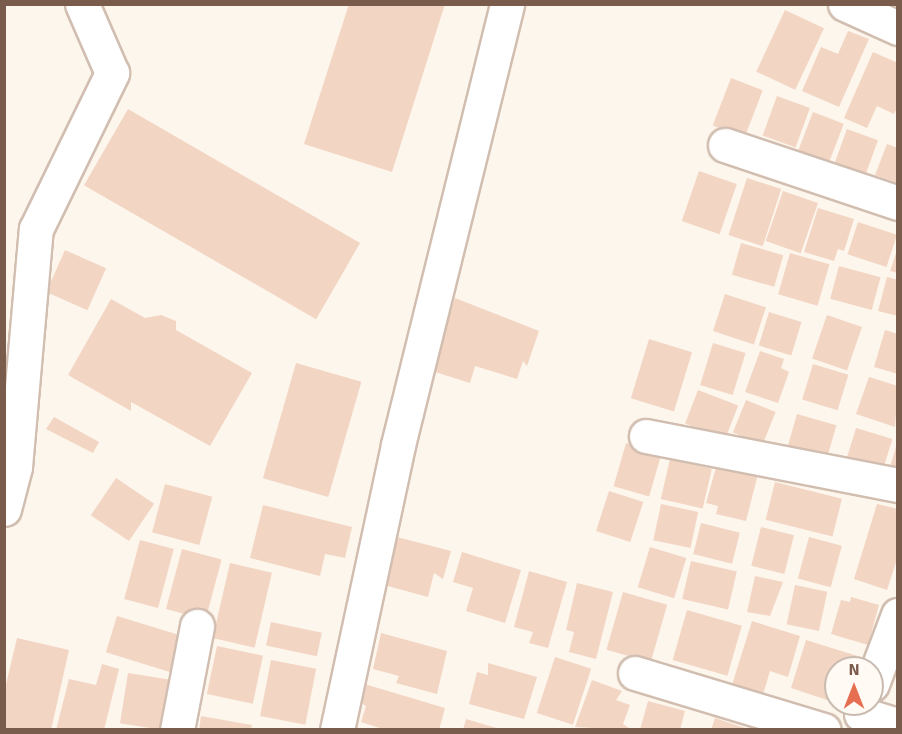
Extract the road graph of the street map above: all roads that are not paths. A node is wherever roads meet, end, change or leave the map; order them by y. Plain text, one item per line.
1 (82, 4) edge
2 (507, 4) edge
3 (845, 4) edge
4 (897, 28) edge
5 (725, 145) dead end
6 (897, 203) edge
7 (646, 436) dead end
8 (897, 485) edge
9 (4, 509) edge
10 (897, 615) edge
11 (197, 626) dead end
12 (882, 656) edge
13 (635, 673) dead end
14 (880, 716) edge
15 (897, 725) edge
16 (177, 729) edge
17 (337, 729) edge
18 (824, 729) edge

1 - 9 street
2 - 17 street
3 - 4 street
5 - 6 street
7 - 8 street
10 - 12 street
11 - 16 street
13 - 18 street
14 - 15 street

